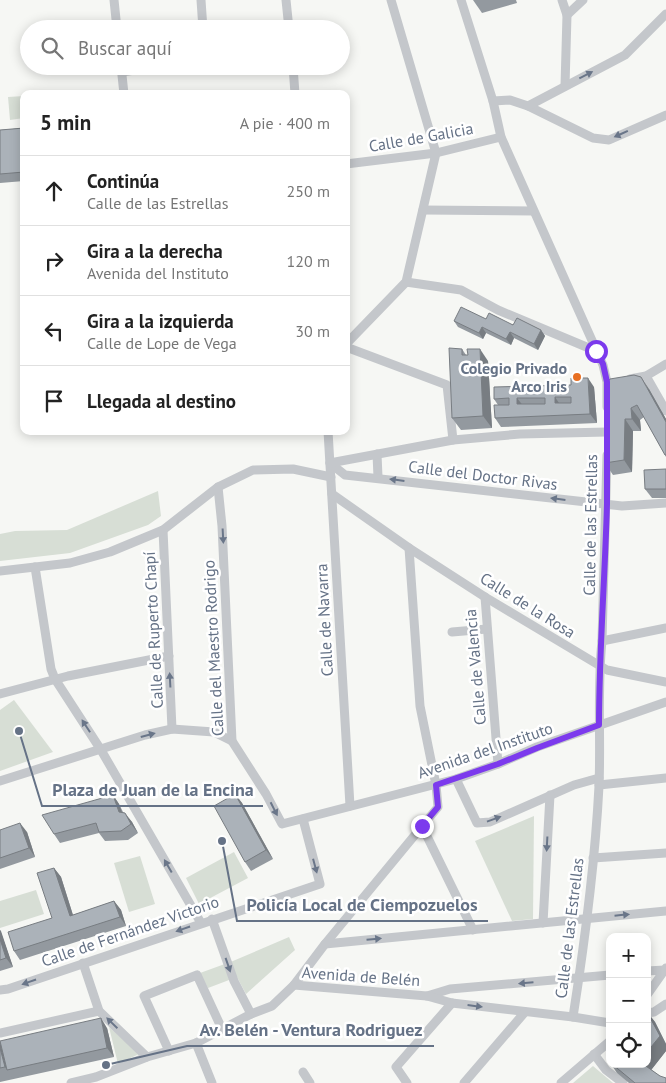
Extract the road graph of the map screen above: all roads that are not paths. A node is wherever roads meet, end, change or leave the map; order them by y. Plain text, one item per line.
1 (114, 0) edge
2 (201, 0) edge
3 (286, 0) edge
4 (391, 0) edge
5 (462, 0) edge
6 (562, 0) edge
7 (583, 0) edge
8 (666, 14) edge
9 (567, 15) junction
10 (116, 20) edge
11 (202, 20) edge
12 (288, 20) edge
13 (122, 75) edge
14 (293, 75) edge
15 (565, 86) junction
16 (124, 90) edge
17 (295, 90) edge
18 (492, 101) junction
19 (528, 106) junction
20 (666, 115) edge
21 (501, 137) junction
22 (436, 153) junction
23 (350, 164) edge
24 (423, 210) junction
25 (534, 212) junction
26 (406, 282) junction
27 (350, 340) edge
28 (350, 349) edge
29 (596, 351) junction
30 (666, 364) edge
31 (646, 376) junction
32 (615, 381) junction
33 (666, 411) edge
34 (607, 412) edge
35 (607, 422) edge
36 (328, 435) edge
37 (453, 440) junction
38 (607, 441) junction
39 (377, 454) junction
40 (330, 463) junction
41 (331, 477) junction
42 (378, 478) junction
43 (218, 487) junction
44 (332, 494) junction
45 (666, 503) edge
46 (606, 504) junction
47 (163, 530) junction
48 (409, 548) junction
49 (35, 566) junction
50 (0, 571) edge
51 (485, 596) junction
52 (666, 628) edge
53 (487, 629) junction
54 (452, 632) dead end
55 (602, 641) junction
56 (169, 656) junction
57 (599, 666) junction
58 (55, 679) junction
59 (666, 682) edge
60 (0, 694) edge
61 (666, 702) edge
62 (599, 725) junction
63 (172, 729) junction
64 (232, 741) junction
65 (102, 750) junction
66 (498, 764) junction
67 (666, 778) edge
68 (456, 779) junction
69 (0, 781) edge
70 (599, 782) junction
71 (436, 785) junction
72 (550, 795) junction
73 (350, 806) junction
74 (303, 819) junction
75 (282, 824) joint
76 (422, 826) junction
77 (666, 853) edge
78 (593, 858) junction
79 (666, 911) edge
80 (212, 919) junction
81 (588, 919) junction
82 (201, 923) junction
83 (542, 923) junction
84 (473, 930) junction
85 (325, 944) junction
86 (83, 964) junction
87 (665, 969) edge
88 (651, 971) edge
89 (606, 975) edge
90 (579, 978) junction
91 (294, 985) junction
92 (651, 989) edge
93 (0, 990) edge
94 (427, 996) junction
95 (452, 1003) junction
96 (666, 1004) edge
97 (100, 1011) junction
98 (525, 1012) junction
99 (651, 1012) edge
100 (251, 1014) junction
101 (573, 1017) junction
102 (606, 1022) edge
103 (222, 1029) junction
104 (0, 1033) edge
105 (196, 1043) junction
106 (606, 1044) edge
107 (169, 1050) junction
108 (594, 1054) junction
109 (147, 1057) junction
110 (303, 1072) dead end
111 (71, 1083) edge
112 (212, 1083) edge
113 (310, 1083) edge
114 (407, 1083) edge
115 (464, 1083) edge
116 (561, 1083) edge
117 (623, 1083) edge

1 - 10 street
2 - 11 street
3 - 12 street
4 - 22 street
5 - 18 street
6 - 9 street
7 - 9 street
15 -> 8 street
9 - 15 street
13 - 16 street
14 - 17 street
15 - 19 street
18 - 19 street
18 - 21 street
20 -> 19 street
21 - 22 street, Calle de Galicia
21 - 25 street
22 - 23 street, Calle de Galicia
22 - 24 street
24 - 25 street
24 - 26 street
25 - 29 street
26 - 27 street
26 - 29 street
28 - 37 street
29 - 32 street
30 - 31 street
31 - 32 street
31 - 33 street
32 - 34 street
35 - 38 street, Calle de las Estrellas
36 - 40 street, Calle de Navarra
37 - 38 street
37 - 39 street
38 - 46 street, Calle de las Estrellas
39 - 40 street
39 - 42 street
40 - 41 street, Calle de Navarra
40 - 42 street, Calle del Doctor Rivas
41 - 43 street
41 - 44 street, Calle de Navarra
46 -> 42 street, Calle del Doctor Rivas
43 - 47 street
43 -> 64 street, Calle del Maestro Rodrigo
44 - 48 street, Calle de la Rosa
44 - 73 street, Calle de Navarra
45 - 46 street, Calle del Doctor Rivas
46 - 55 street, Calle de las Estrellas
47 - 49 street
47 - 56 street, Calle de Ruperto Chapí
48 - 51 street, Calle de la Rosa
48 - 71 street
49 - 50 street
49 - 58 street
51 - 53 street, Calle de Valencia
51 - 57 street, Calle de la Rosa
52 - 55 street
53 - 54 street
53 - 66 street, Calle de Valencia
55 - 57 street, Calle de las Estrellas
56 - 58 street
63 -> 56 street, Calle de Ruperto Chapí
57 - 59 street, Calle de la Rosa
57 - 62 street, Calle de las Estrellas
58 - 60 street
65 -> 58 street
61 - 62 street, Avenida del Instituto
62 - 66 street, Avenida del Instituto
62 - 70 street, Calle de las Estrellas
63 - 64 street
65 -> 63 street
64 -> 75 street, Calle del Maestro Rodrigo
65 - 69 street
82 -> 65 street
66 - 68 street, Avenida del Instituto
67 - 70 street
68 - 71 street, Avenida del Instituto
68 -> 72 street
70 - 72 street
70 - 78 street, Calle de las Estrellas
71 - 73 street, Avenida del Instituto
71 - 76 street
72 -> 83 street
73 - 74 street, Avenida del Instituto
74 - 75 street, Avenida del Instituto
74 -> 80 street, Calle de Fernández Victorio
76 - 84 street
76 - 85 street
77 - 78 street
78 - 81 street, Calle de las Estrellas
81 -> 79 street
80 - 82 street, Calle de Fernández Victorio
80 -> 100 street
81 - 83 street
81 - 90 street, Calle de las Estrellas
82 -> 86 street, Calle de Fernández Victorio
83 - 84 street
85 -> 84 street
85 - 91 street
86 -> 93 street, Calle de Fernández Victorio
86 - 97 street
87 - 88 street
87 - 92 street
89 - 90 street
90 -> 94 street
90 - 101 street, Calle de las Estrellas
91 - 94 street, Avenida de Belén
91 - 100 street, Avenida de Belén
94 - 95 street, Avenida de Belén
95 -> 98 street, Avenida de Belén
95 - 114 street
96 - 99 street
97 - 104 street
109 -> 97 street
98 - 101 street, Avenida de Belén
98 - 115 street
100 - 103 street, Avenida de Belén
101 - 102 street, Avenida de Belén
103 - 105 street, Avenida de Belén
103 - 107 street
105 - 107 street, Avenida de Belén
105 - 112 street
106 - 108 street
107 - 109 street, Avenida de Belén
108 - 116 street
108 - 117 street
109 - 111 street, Avenida de Belén
110 - 113 street

